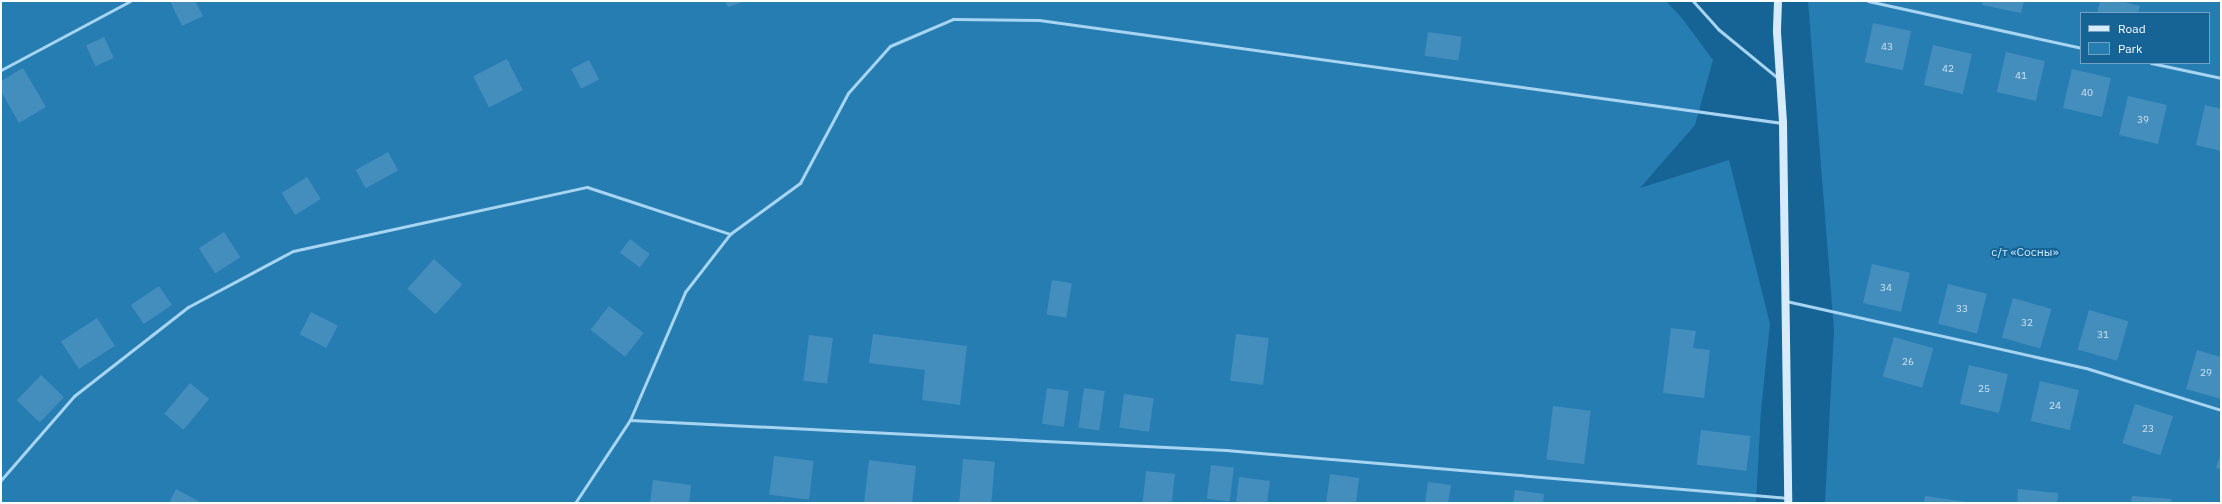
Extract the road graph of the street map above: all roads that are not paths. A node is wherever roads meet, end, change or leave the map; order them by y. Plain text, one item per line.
1 (130, 1) edge
2 (1693, 1) edge
3 (1778, 1) edge
4 (1868, 1) edge
5 (2080, 48) edge
6 (2156, 64) edge
7 (1, 70) edge
8 (2221, 78) edge
9 (1779, 80) junction
10 (1783, 123) junction
11 (730, 234) junction
12 (1786, 300) junction
13 (2221, 410) edge
14 (630, 420) junction
15 (1, 480) edge
16 (1788, 501) edge
17 (575, 503) edge

1 - 7 lane
2 - 9 lane
3 - 9 main road
4 - 5 lane
6 - 8 lane
9 - 10 main road
10 - 11 lane
10 - 12 main road
11 - 14 lane
11 - 15 lane
12 - 13 lane
12 - 16 main road
14 - 16 lane
14 - 17 lane

